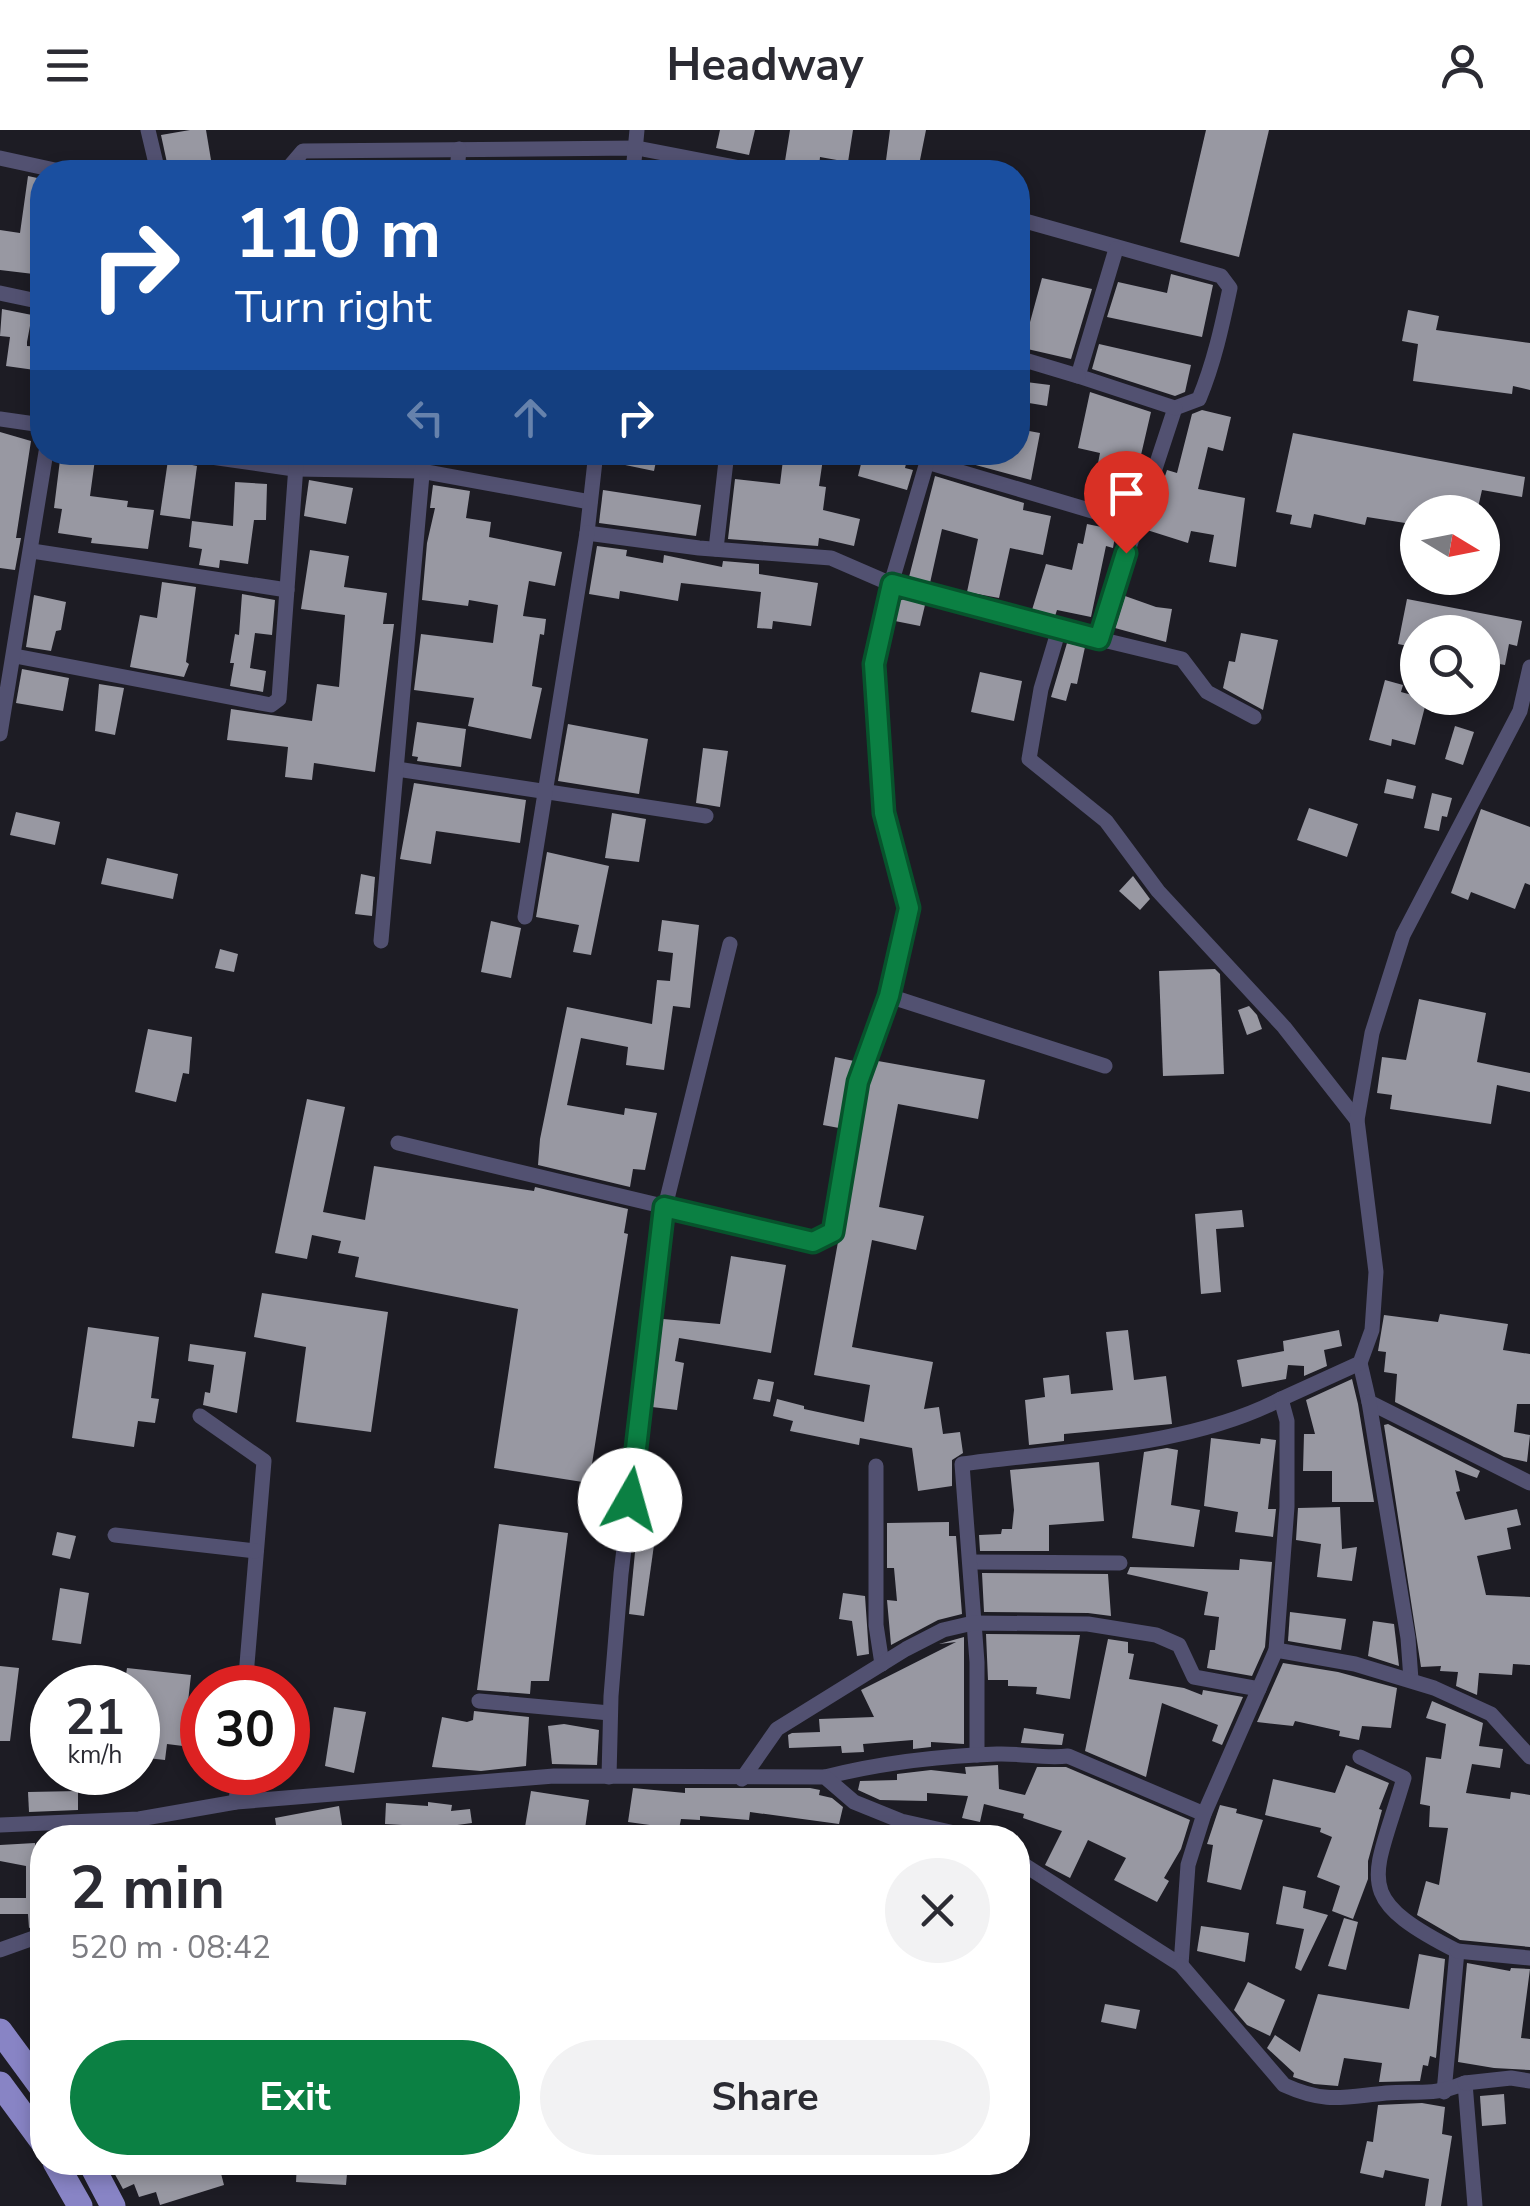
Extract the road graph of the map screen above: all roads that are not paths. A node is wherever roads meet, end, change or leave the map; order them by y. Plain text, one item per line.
1 (148, 130) edge
2 (637, 130) edge
3 (637, 148) junction
4 (459, 149) junction
5 (0, 158) edge
6 (155, 160) edge
7 (296, 160) edge
8 (458, 160) edge
9 (635, 160) edge
10 (699, 160) edge
11 (30, 165) edge
12 (1030, 224) edge
13 (1116, 249) junction
14 (0, 294) edge
15 (30, 300) edge
16 (1030, 362) edge
17 (1078, 376) junction
18 (1175, 408) junction
19 (0, 419) edge
20 (30, 423) edge
21 (44, 465) edge
22 (296, 465) edge
23 (353, 465) edge
24 (422, 465) edge
25 (594, 465) edge
26 (726, 465) edge
27 (926, 465) edge
28 (950, 465) edge
29 (421, 471) junction
30 (590, 502) junction
31 (1136, 524) junction
32 (587, 533) junction
33 (716, 549) junction
34 (32, 551) junction
35 (892, 584) junction
36 (287, 590) junction
37 (1059, 629) junction
38 (1099, 639) junction
39 (15, 656) junction
40 (1530, 667) edge
41 (1254, 716) dead end
42 (0, 734) edge
43 (398, 769) junction
44 (544, 793) junction
45 (706, 816) dead end
46 (525, 918) dead end
47 (381, 941) dead end
48 (730, 944) dead end
49 (889, 996) junction
50 (1104, 1066) dead end
51 (1357, 1120) junction
52 (398, 1142) dead end
53 (664, 1207) junction
54 (1360, 1363) junction
55 (1280, 1398) junction
56 (1369, 1402) junction
57 (200, 1416) dead end
58 (876, 1466) dead end
59 (1530, 1483) edge
60 (115, 1534) dead end
61 (256, 1551) junction
62 (970, 1562) junction
63 (1120, 1563) dead end
64 (973, 1622) junction
65 (1276, 1650) junction
66 (882, 1664) junction
67 (248, 1665) edge
68 (1412, 1680) junction
69 (1258, 1689) junction
70 (479, 1701) dead end
71 (610, 1713) junction
72 (977, 1756) junction
73 (1360, 1757) dead end
74 (1530, 1757) edge
75 (609, 1776) junction
76 (824, 1777) junction
77 (742, 1779) junction
78 (236, 1795) edge
79 (236, 1802) junction
80 (1204, 1814) junction
81 (0, 1825) edge
82 (919, 1825) edge
83 (1030, 1868) edge
84 (30, 1939) edge
85 (0, 1950) edge
86 (1457, 1951) junction
87 (1530, 1958) edge
88 (1181, 1965) junction
89 (0, 2031) edge
90 (30, 2072) edge
91 (1530, 2081) edge
92 (1465, 2083) junction
93 (0, 2084) edge
94 (1444, 2092) junction
95 (30, 2125) edge
96 (63, 2175) edge
97 (97, 2175) edge
98 (80, 2206) edge
99 (113, 2206) edge
100 (1475, 2206) edge

1 - 6 street
2 - 3 street
3 - 4 street
3 - 9 street
3 - 10 street
4 - 7 street
4 - 8 street
5 - 11 street
12 - 13 street
13 - 17 street
13 - 18 street
14 - 15 street
16 - 17 street
17 - 18 street
18 - 31 street
19 - 20 street
21 - 34 street
22 - 36 street
23 - 29 street
24 - 29 street
25 - 30 street
26 - 33 street
27 - 35 street
28 - 31 street
29 - 30 street
29 - 43 street
30 - 32 street
31 - 38 street
32 - 33 street
32 - 44 street
33 - 35 street
34 - 36 street
34 - 39 street
35 - 37 street
35 - 49 street
36 - 39 street
37 - 38 street
37 - 51 street
38 - 41 street
39 - 42 street
40 - 51 street
43 - 44 street
43 - 47 street
44 - 45 street
44 - 46 street
48 - 53 street
49 - 50 street
49 - 53 street
51 - 54 street
52 - 53 street
53 - 71 street
54 - 55 street
54 - 56 street
55 - 62 street
55 - 65 street
56 - 59 street
56 - 68 street
57 - 61 street
58 - 66 street
60 - 61 street
61 - 67 street
62 - 63 street
62 - 64 street
64 - 66 street
64 - 69 street
64 - 72 street
65 - 68 street
65 - 69 street
66 - 77 street
68 - 74 street
69 - 80 street
70 - 71 street
71 - 75 street
72 - 76 street
72 - 80 street
73 - 86 street
75 - 77 street
75 - 79 street
76 - 77 street
76 - 82 street
78 - 79 street
79 - 81 street
80 - 88 street
83 - 88 street
84 - 85 street
86 - 87 street
86 - 94 street
88 - 94 street
89 - 90 main road
91 - 92 street
92 - 94 street
92 - 100 street
93 - 95 main road
96 - 98 main road
97 - 99 main road

